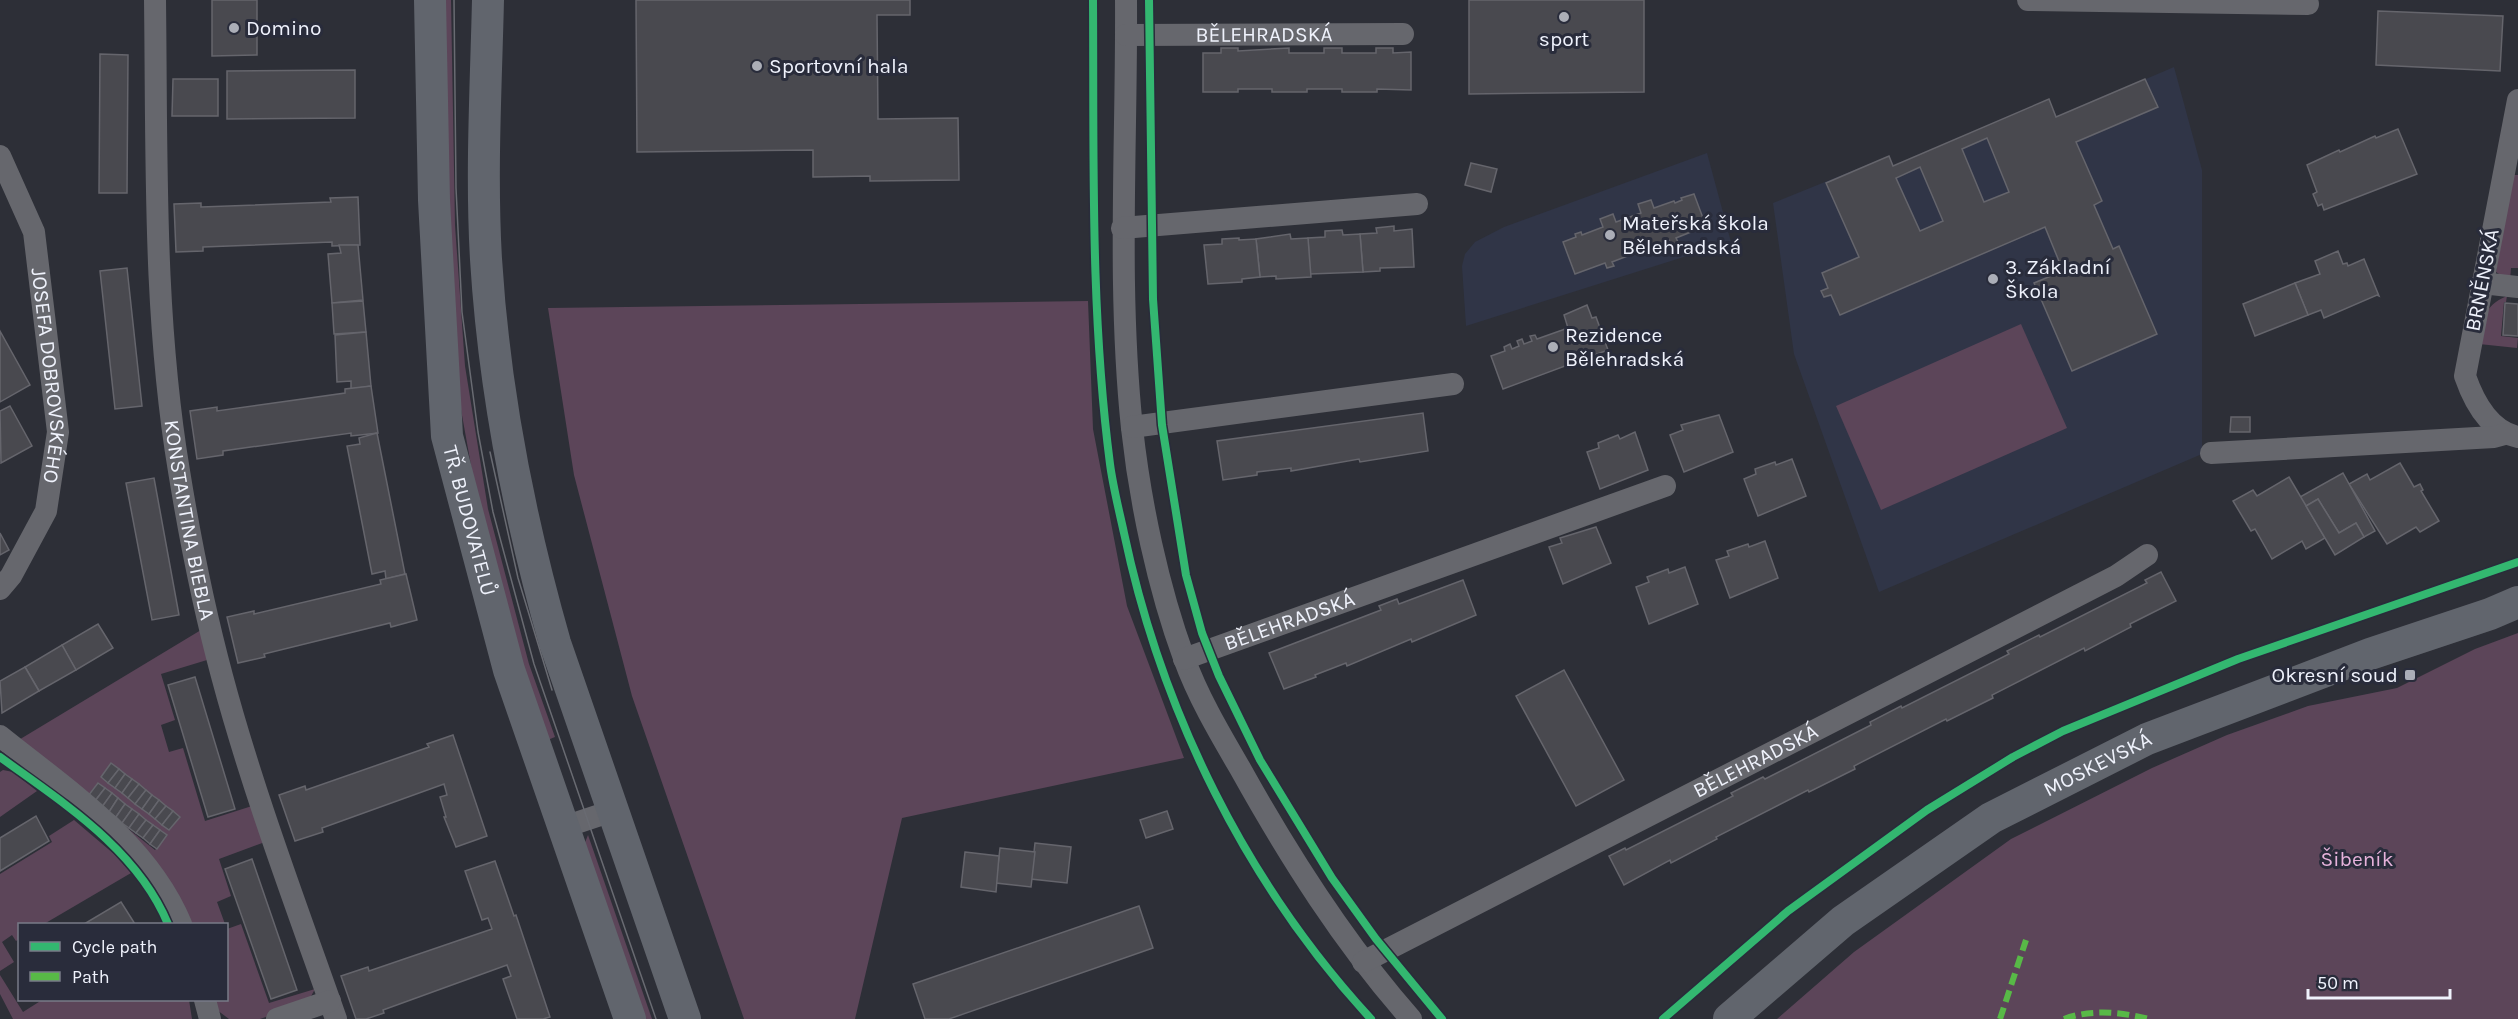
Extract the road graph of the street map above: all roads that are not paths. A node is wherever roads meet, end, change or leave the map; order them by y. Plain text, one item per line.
1 (155, 0) edge
2 (430, 0) edge
3 (488, 0) edge
4 (1126, 0) edge
5 (2028, 0) edge
6 (2308, 4) dead end
7 (1403, 34) dead end
8 (1126, 35) junction
9 (2518, 105) edge
10 (0, 156) edge
11 (1417, 204) dead end
12 (1122, 228) junction
13 (2482, 283) junction
14 (2518, 287) edge
15 (1453, 384) dead end
16 (1132, 427) junction
17 (2512, 435) edge
18 (2211, 453) dead end
19 (1665, 486) dead end
20 (2147, 555) dead end
21 (0, 589) edge
22 (2518, 602) edge
23 (1184, 659) junction
24 (3, 746) edge
25 (612, 811) junction
26 (564, 827) junction
27 (181, 923) edge
28 (1363, 962) junction
29 (206, 1001) edge
30 (333, 1010) edge
31 (210, 1019) edge
32 (277, 1019) edge
33 (630, 1019) edge
34 (685, 1019) edge
35 (1411, 1019) edge
36 (1729, 1019) edge

1 - 30 street, KONSTANTINA BIEBLA
2 - 26 street, TŘ. BUDOVATELŮ
3 - 25 street
4 - 8 street
5 - 6 street
7 - 8 street, BĚLEHRADSKÁ
8 - 12 street
9 - 13 street, BRNĚNSKÁ
10 - 21 street, JOSEFA DOBROVSKÉHO
11 - 12 street
12 - 16 street
13 - 14 street
13 - 17 street, BRNĚNSKÁ
15 - 16 street
16 - 23 street
17 - 18 street
19 - 23 street, BĚLEHRADSKÁ
20 - 28 street, BĚLEHRADSKÁ
22 - 36 street, MOSKEVSKÁ
23 - 28 street
24 - 27 street
25 - 26 street
25 - 34 street
26 - 33 street, TŘ. BUDOVATELŮ
28 - 35 street
29 - 31 street
30 - 32 street

